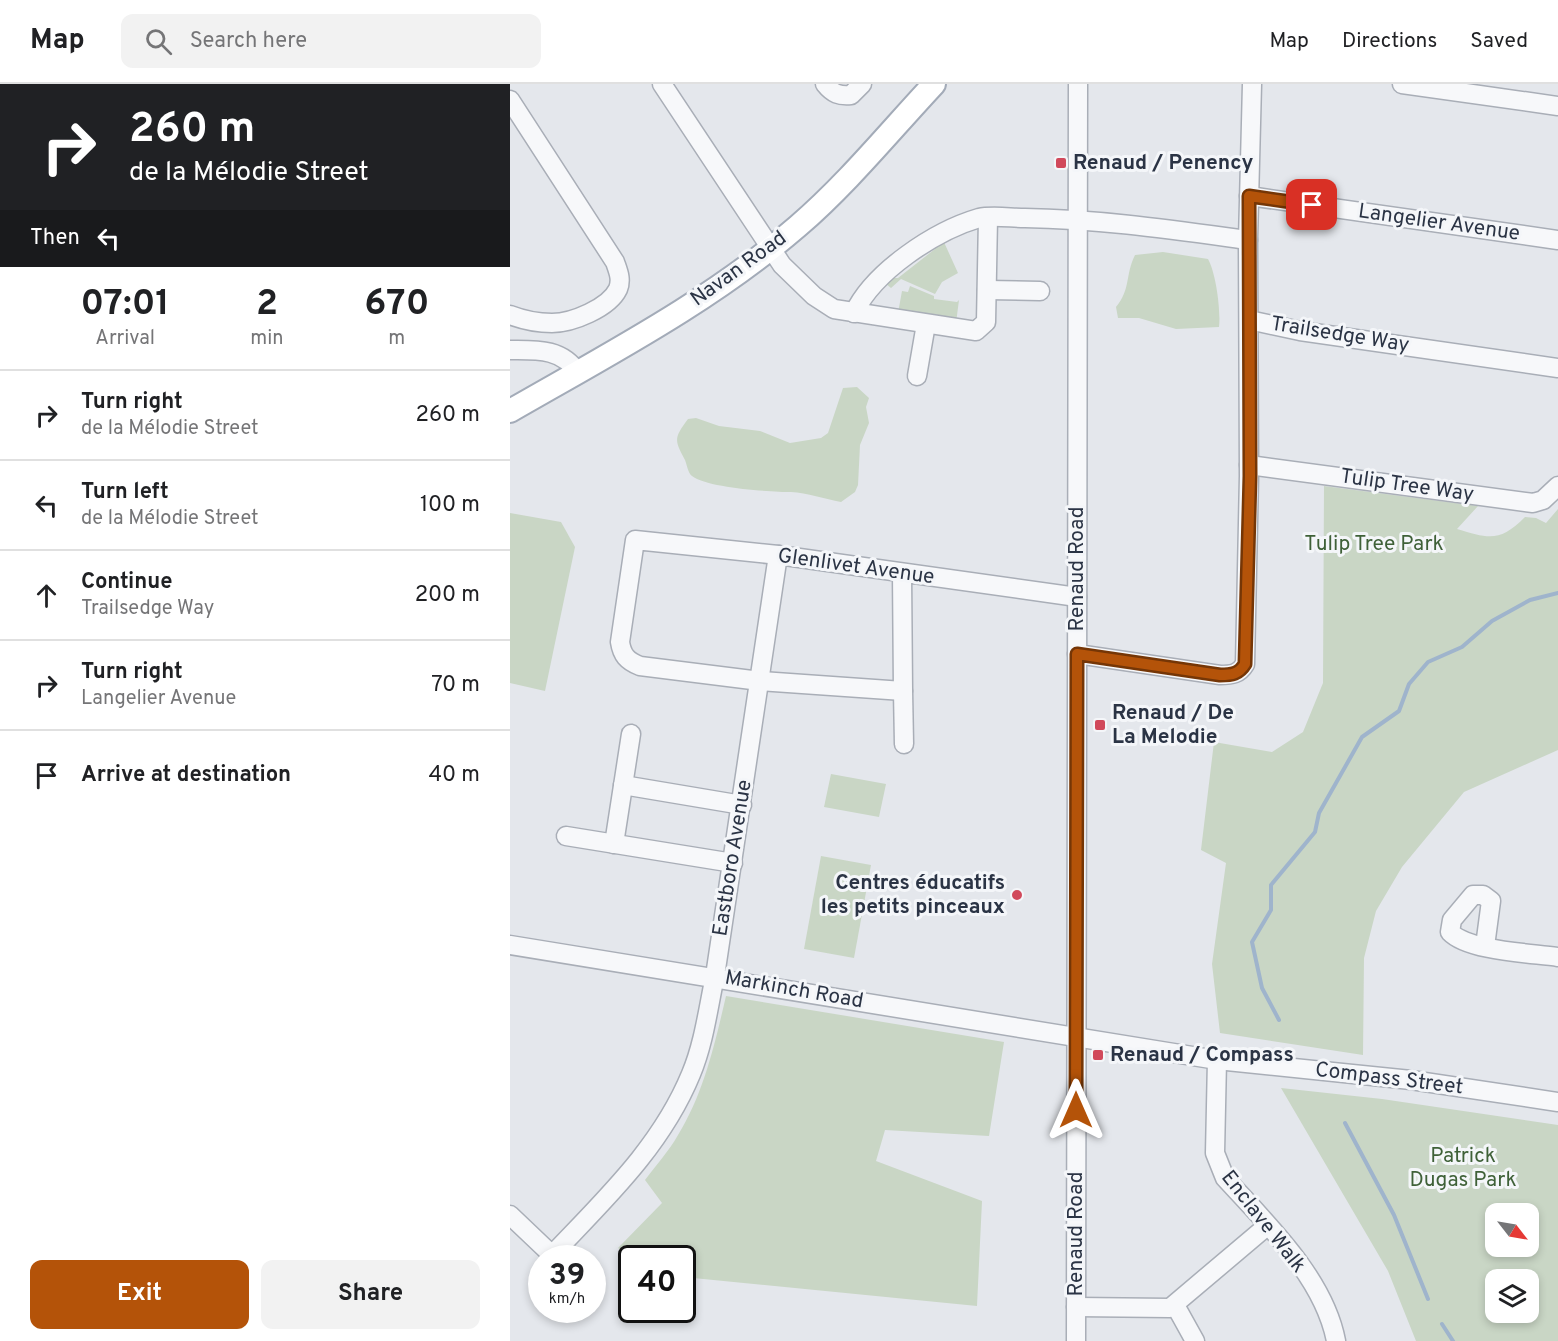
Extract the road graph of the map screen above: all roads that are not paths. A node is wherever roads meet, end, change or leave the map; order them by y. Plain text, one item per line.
1 (662, 84) edge
2 (825, 84) edge
3 (862, 84) edge
4 (934, 84) edge
5 (1078, 84) edge
6 (1252, 84) edge
7 (1402, 84) edge
8 (1516, 92) edge
9 (510, 100) edge
10 (1558, 106) edge
11 (1249, 196) junction
12 (988, 218) junction
13 (1078, 220) junction
14 (1248, 240) junction
15 (1558, 240) edge
16 (769, 248) junction
17 (987, 290) junction
18 (1040, 291) dead end
19 (854, 312) junction
20 (510, 315) edge
21 (1249, 320) junction
22 (926, 324) junction
23 (510, 350) edge
24 (1558, 368) edge
25 (578, 373) junction
26 (918, 376) dead end
27 (510, 411) edge
28 (1250, 465) junction
29 (1558, 486) edge
30 (778, 555) junction
31 (902, 573) junction
32 (1077, 597) junction
33 (1077, 654) junction
34 (760, 681) junction
35 (903, 691) junction
36 (631, 734) dead end
37 (904, 744) dead end
38 (623, 784) junction
39 (742, 805) junction
40 (566, 836) dead end
41 (614, 844) junction
42 (733, 862) junction
43 (510, 945) edge
44 (1485, 946) dead end
45 (1558, 957) edge
46 (715, 976) junction
47 (1077, 1038) junction
48 (1217, 1060) junction
49 (1558, 1102) edge
50 (510, 1215) edge
51 (1267, 1226) junction
52 (1175, 1305) junction
53 (1076, 1307) junction
54 (1076, 1341) edge
55 (1195, 1341) edge
56 (1336, 1341) edge

1 - 16 street
2 - 3 street
4 - 16 main road, Navan Road
5 - 13 street, Renaud Road
6 - 11 street, Trailsedge Way
7 - 8 street
8 - 10 street
9 - 20 street
11 - 14 street, Trailsedge Way
11 - 15 street, Langelier Avenue
12 - 13 street
12 - 17 street
12 - 19 street
13 - 14 street
13 - 32 street, Renaud Road
14 - 21 street, Trailsedge Way
16 - 19 street
16 - 25 main road, Navan Road
17 - 18 street
17 - 22 street
19 - 22 street
21 - 24 street, Trailsedge Way
21 - 28 street
22 - 26 street
23 - 25 street
25 - 27 main road, Navan Road
28 - 29 street, Tulip Tree Way
28 - 33 street
30 - 31 street, Glenlivet Avenue
30 - 34 street, Eastboro Avenue
30 - 34 street, Glenlivet Avenue
31 - 32 street, Glenlivet Avenue
31 - 35 street
32 - 33 street, Renaud Road
33 - 47 street, Renaud Road
34 - 35 street
34 - 39 street, Eastboro Avenue
35 - 37 street
36 - 38 street
38 - 39 street
38 - 41 street
39 - 42 street, Eastboro Avenue
40 - 41 street
41 - 42 street
42 - 46 street, Eastboro Avenue
43 - 46 street, Markinch Road
44 - 45 street
46 - 47 street, Markinch Road
46 - 50 street, Eastboro Avenue
47 - 48 street, Compass Street
47 - 53 street, Renaud Road
48 - 49 street, Compass Street
48 - 51 street, Enclave Walk
51 - 52 street
51 - 56 street, Enclave Walk
52 - 53 street
52 - 55 street
53 - 54 street, Renaud Road

